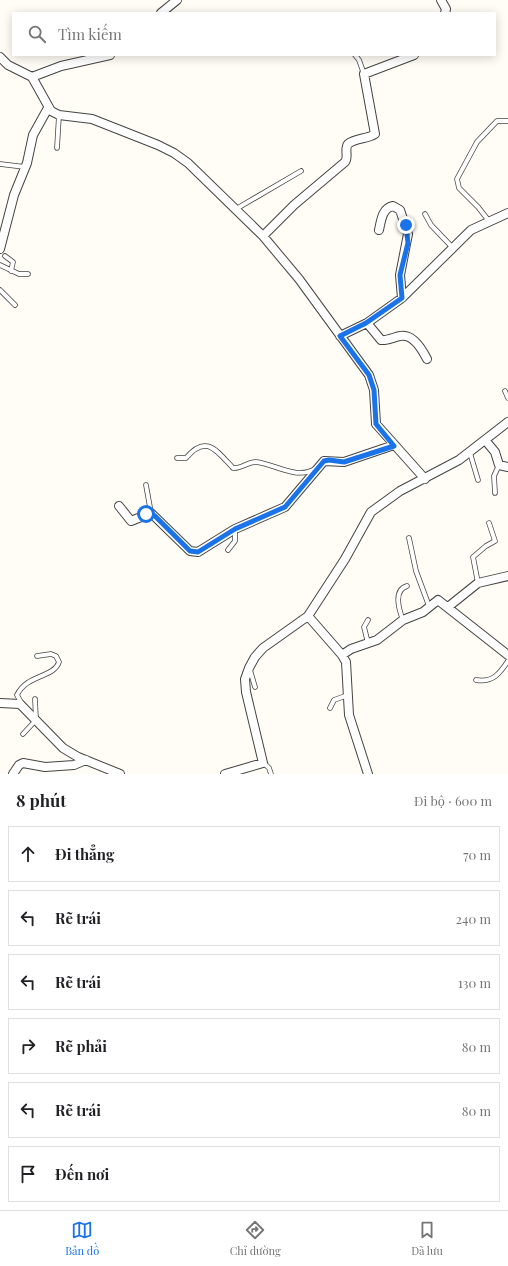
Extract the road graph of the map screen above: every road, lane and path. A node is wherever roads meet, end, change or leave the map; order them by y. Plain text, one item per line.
1 (441, 0) edge
2 (172, 2) edge
3 (162, 12) edge
4 (445, 12) edge
5 (102, 56) edge
6 (356, 56) edge
7 (411, 56) edge
8 (0, 57) edge
9 (79, 59) edge
10 (364, 74) junction
11 (32, 77) junction
12 (48, 108) junction
13 (59, 115) junction
14 (508, 121) edge
15 (57, 148) dead end
16 (0, 164) edge
17 (26, 167) junction
18 (301, 171) dead end
19 (236, 210) junction
20 (508, 213) edge
21 (425, 214) dead end
22 (489, 221) junction
23 (379, 230) dead end
24 (263, 236) junction
25 (453, 248) junction
26 (3, 252) edge
27 (0, 265) edge
28 (11, 271) junction
29 (28, 274) dead end
30 (0, 290) edge
31 (402, 298) junction
32 (15, 305) dead end
33 (366, 323) junction
34 (340, 336) junction
35 (427, 358) dead end
36 (505, 392) dead end
37 (508, 398) edge
38 (508, 422) edge
39 (485, 440) junction
40 (394, 446) junction
41 (470, 453) junction
42 (177, 458) dead end
43 (324, 461) junction
44 (499, 465) junction
45 (508, 467) edge
46 (425, 478) junction
47 (478, 480) dead end
48 (146, 485) dead end
49 (495, 493) dead end
50 (120, 506) dead end
51 (151, 513) junction
52 (489, 523) dead end
53 (235, 529) junction
54 (410, 538) dead end
55 (228, 550) dead end
56 (508, 576) edge
57 (478, 583) junction
58 (407, 586) dead end
59 (429, 606) junction
60 (448, 607) junction
61 (308, 616) junction
62 (368, 620) dead end
63 (403, 620) junction
64 (368, 643) junction
65 (342, 655) junction
66 (508, 655) edge
67 (37, 656) dead end
68 (508, 661) edge
69 (249, 668) junction
70 (476, 680) dead end
71 (255, 687) dead end
72 (348, 695) junction
73 (35, 698) dead end
74 (0, 704) edge
75 (23, 706) junction
76 (330, 708) dead end
77 (36, 720) junction
78 (22, 734) dead end
79 (86, 760) junction
80 (263, 762) junction
81 (13, 774) edge
82 (120, 774) edge
83 (225, 774) edge
84 (271, 774) edge
85 (368, 774) edge

1 - 4 street
2 - 3 street
5 - 9 street
6 - 10 lane
7 - 10 street
8 - 11 street
9 - 11 street
10 - 24 street
11 - 12 street
12 - 13 street
12 - 17 street
13 - 15 lane
13 - 19 street
14 - 22 lane
16 - 17 lane
17 - 26 street
18 - 19 lane
19 - 24 street
20 - 22 street
21 - 25 lane
22 - 25 street
23 - 31 street
24 - 34 street
25 - 31 street
26 - 28 lane
27 - 28 lane
28 - 29 lane
30 - 32 lane
31 - 33 street
33 - 34 street
33 - 35 street
34 - 40 street
36 - 37 lane
38 - 39 street
39 - 41 street
39 - 44 street
40 - 43 street
40 - 46 street
41 - 46 street
41 - 47 lane
42 - 43 lane
43 - 53 street
44 - 45 street
44 - 49 lane
46 - 61 street
48 - 51 lane
50 - 51 street
51 - 53 street
52 - 57 lane
53 - 55 lane
54 - 59 lane
56 - 57 street
57 - 60 street
58 - 63 lane
59 - 60 street
59 - 63 street
60 - 66 street
61 - 65 street
61 - 69 street
62 - 64 lane
63 - 64 street
64 - 65 street
65 - 72 street
67 - 75 lane
68 - 70 lane
69 - 71 lane
69 - 80 street
72 - 76 lane
72 - 85 street
73 - 77 lane
74 - 75 street
75 - 77 street
77 - 78 lane
77 - 79 street
79 - 81 street
79 - 82 street
80 - 83 street
80 - 84 lane

